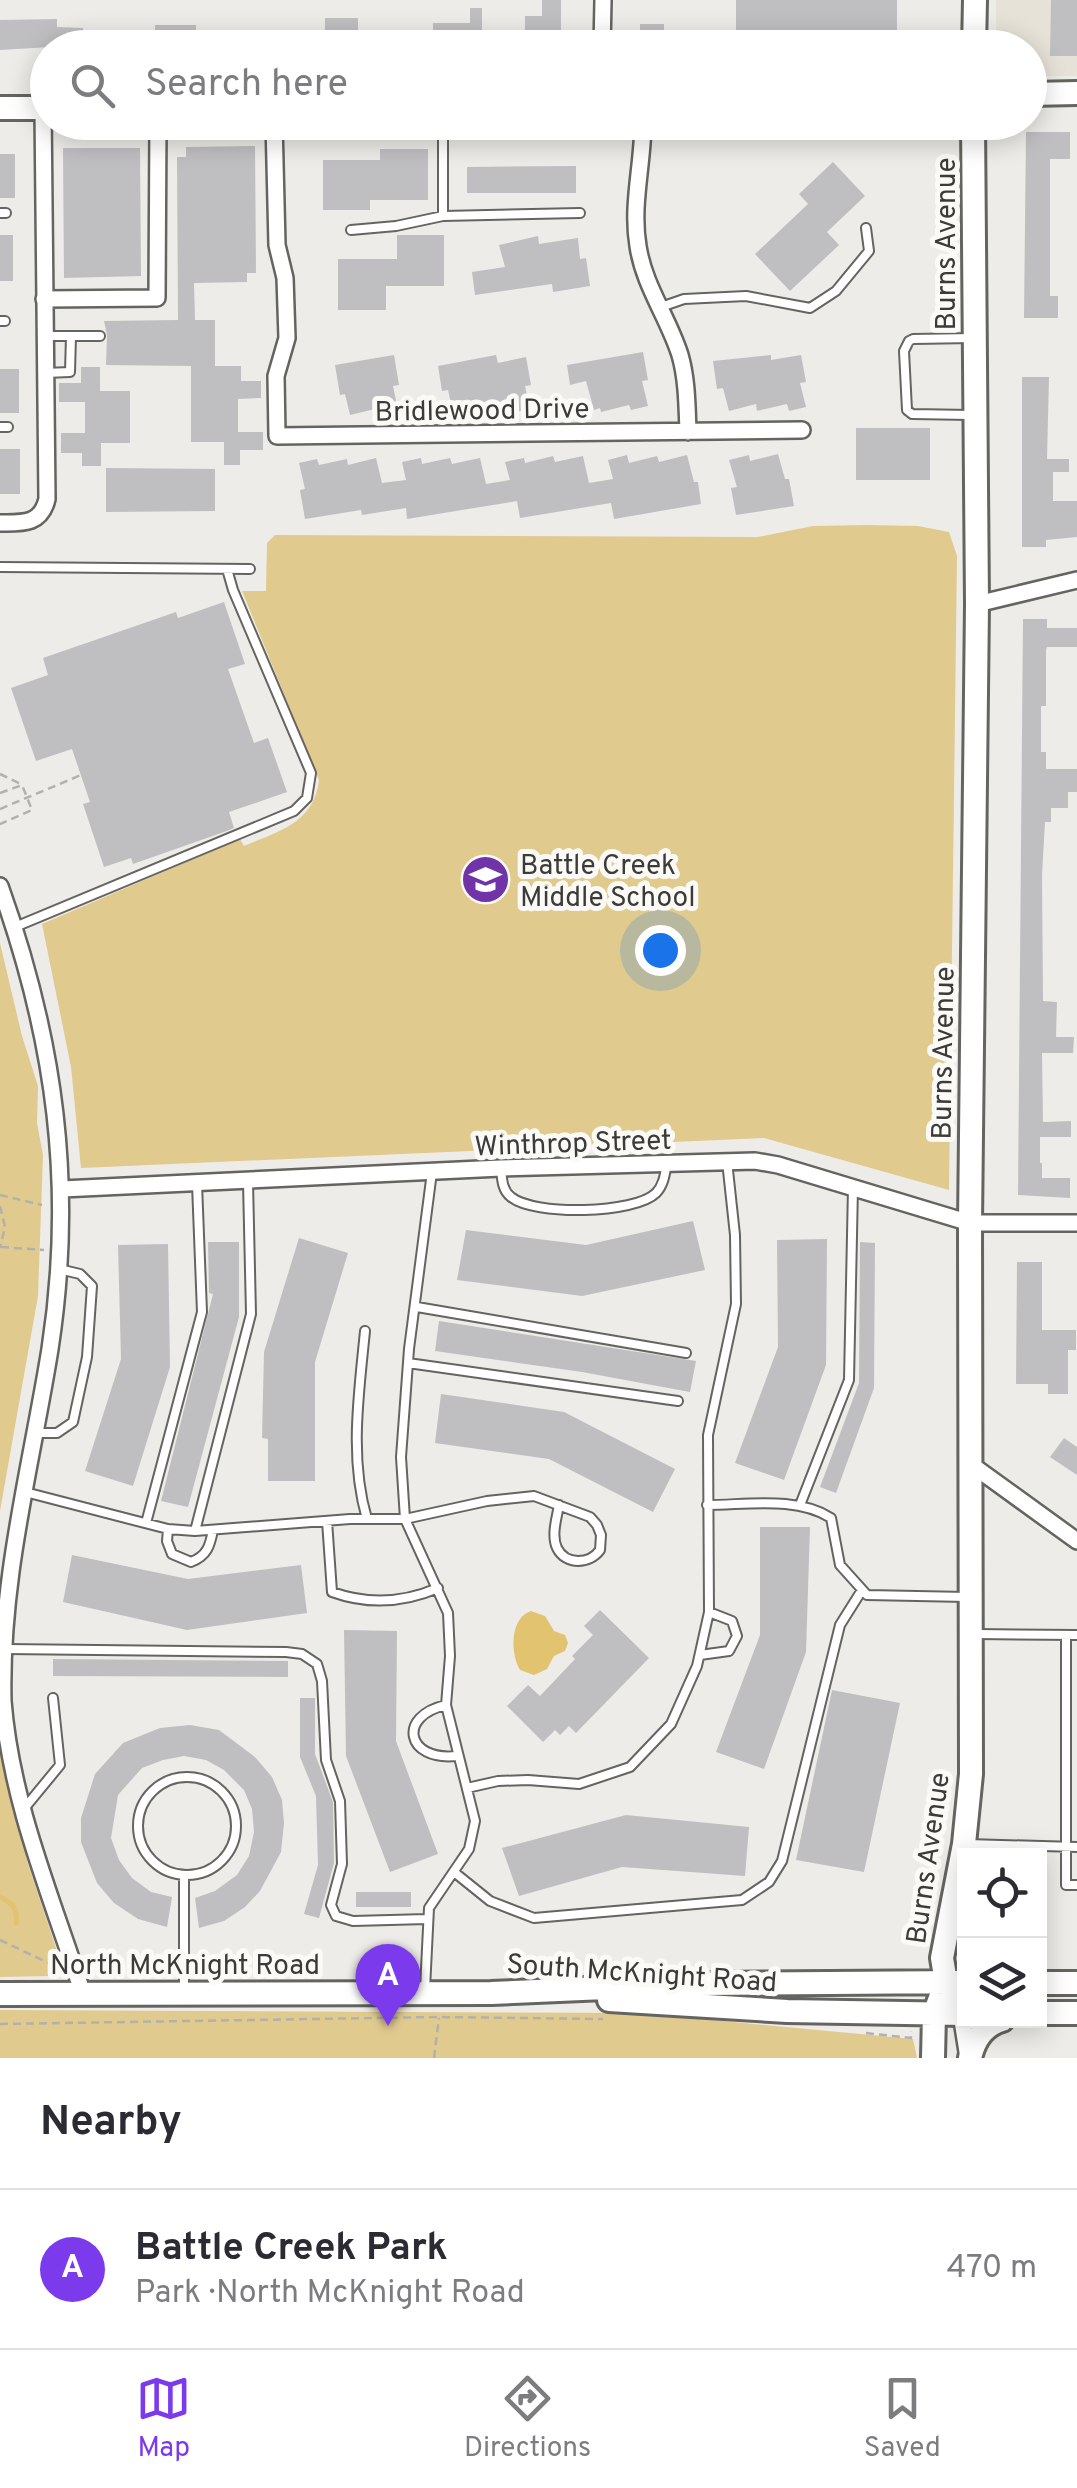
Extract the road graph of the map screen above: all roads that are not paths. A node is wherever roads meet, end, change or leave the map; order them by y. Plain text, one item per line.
1 (603, 0) edge
2 (975, 0) edge
3 (602, 30) edge
4 (974, 30) edge
5 (1077, 93) edge
6 (1047, 94) edge
7 (0, 108) edge
8 (30, 108) edge
9 (45, 140) edge
10 (158, 140) edge
11 (274, 140) edge
12 (443, 140) edge
13 (642, 140) edge
14 (974, 140) edge
15 (580, 213) dead end
16 (443, 216) junction
17 (866, 228) dead end
18 (351, 230) dead end
19 (44, 299) junction
20 (658, 308) junction
21 (45, 336) junction
22 (70, 336) junction
23 (100, 336) dead end
24 (975, 338) junction
25 (45, 373) junction
26 (976, 414) junction
27 (802, 430) dead end
28 (688, 432) junction
29 (0, 523) edge
30 (0, 566) edge
31 (227, 569) junction
32 (250, 569) dead end
33 (1077, 580) edge
34 (978, 604) junction
35 (0, 886) edge
36 (16, 928) junction
37 (728, 1161) junction
38 (667, 1163) junction
39 (501, 1168) junction
40 (432, 1172) junction
41 (248, 1182) junction
42 (198, 1184) junction
43 (853, 1187) junction
44 (62, 1189) junction
45 (970, 1223) junction
46 (1077, 1223) edge
47 (58, 1269) junction
48 (417, 1307) junction
49 (365, 1331) dead end
50 (686, 1353) dead end
51 (408, 1362) junction
52 (678, 1402) dead end
53 (34, 1432) junction
54 (972, 1466) junction
55 (21, 1491) junction
56 (560, 1505) junction
57 (707, 1505) junction
58 (800, 1505) junction
59 (367, 1519) junction
60 (405, 1519) junction
61 (327, 1521) junction
62 (146, 1523) junction
63 (168, 1529) junction
64 (212, 1530) junction
65 (194, 1531) junction
66 (1077, 1540) edge
67 (438, 1588) junction
68 (862, 1590) junction
69 (971, 1596) junction
70 (709, 1612) junction
71 (971, 1634) junction
72 (1066, 1635) junction
73 (1077, 1636) edge
74 (2, 1648) edge
75 (700, 1655) junction
76 (53, 1698) dead end
77 (446, 1705) junction
78 (456, 1756) junction
79 (468, 1788) junction
80 (23, 1810) junction
81 (964, 1844) junction
82 (1066, 1847) junction
83 (1077, 1847) edge
84 (454, 1872) junction
85 (184, 1875) junction
86 (1077, 1885) edge
87 (427, 1920) junction
88 (955, 1982) edge
89 (1047, 1982) edge
90 (1077, 1983) edge
91 (425, 1992) junction
92 (491, 1992) junction
93 (0, 1994) edge
94 (83, 1994) junction
95 (184, 1994) junction
96 (1047, 2013) edge
97 (1077, 2013) edge
98 (934, 2014) junction
99 (957, 2014) edge
100 (964, 2028) edge
101 (988, 2028) edge
102 (934, 2058) edge
103 (969, 2058) edge

1 - 3 street
2 - 4 street
5 - 6 street
7 - 8 street
9 - 19 street
10 - 19 street
11 - 28 street, Bridlewood Drive
12 - 16 lane
13 - 20 street
14 - 24 street, Burns Avenue
15 - 16 lane
16 - 18 lane
17 - 20 lane
19 - 21 street
20 - 28 street
21 - 22 lane
21 - 25 street
22 - 23 lane
22 - 25 lane
24 - 26 street, Burns Avenue
24 - 26 lane
25 - 29 street
26 - 34 street, Burns Avenue
27 - 28 street, Bridlewood Drive
30 - 31 lane
31 - 32 lane
31 - 36 lane
33 - 34 street
34 - 45 street, Burns Avenue
35 - 36 street
36 - 44 street
37 - 38 street, Winthrop Street
37 - 43 street, Winthrop Street
37 - 57 lane
38 - 39 street, Winthrop Street
38 - 39 lane
39 - 40 street, Winthrop Street
40 - 41 street, Winthrop Street
40 - 48 lane
41 - 42 street, Winthrop Street
41 - 65 lane
42 - 44 street, Winthrop Street
42 - 62 lane
43 - 45 street, Winthrop Street
43 - 58 lane
44 - 47 street
45 - 46 street, Winthrop Street
45 - 54 street, Burns Avenue
47 - 53 street
47 - 53 lane
48 - 50 lane
48 - 51 lane
49 - 59 lane
51 - 52 lane
51 - 60 lane
53 - 55 street
54 - 66 street
54 - 69 street, Burns Avenue
55 - 62 lane
55 - 74 street
56 - 56 lane
56 - 60 lane
57 - 58 lane
57 - 70 lane
58 - 68 lane
59 - 60 lane
59 - 61 lane
60 - 67 lane
61 - 64 lane
61 - 67 lane
62 - 63 lane
63 - 64 lane
63 - 65 lane
64 - 65 lane
67 - 77 lane
68 - 69 lane
68 - 84 lane
69 - 71 street, Burns Avenue
70 - 75 lane
70 - 75 lane
71 - 72 lane
71 - 81 street, Burns Avenue
72 - 73 lane
72 - 82 lane
74 - 80 street
74 - 87 lane
75 - 79 lane
76 - 80 lane
77 - 78 lane
77 - 78 lane
78 - 79 lane
79 - 84 lane
80 - 94 street
81 - 82 lane
81 - 88 street, Burns Avenue
82 - 83 lane
82 - 86 lane
84 - 87 lane
85 - 85 lane
85 - 95 lane
87 - 91 lane
88 - 92 street, South McKnight Road
88 - 98 street, Burns Avenue
89 - 90 street
91 - 92 street, North McKnight Road
91 - 95 street, North McKnight Road
92 - 98 street, South McKnight Road
93 - 94 street, North McKnight Road
94 - 95 street, North McKnight Road
96 - 97 street
98 - 99 street, South McKnight Road
98 - 102 street
100 - 103 street
101 - 103 street

